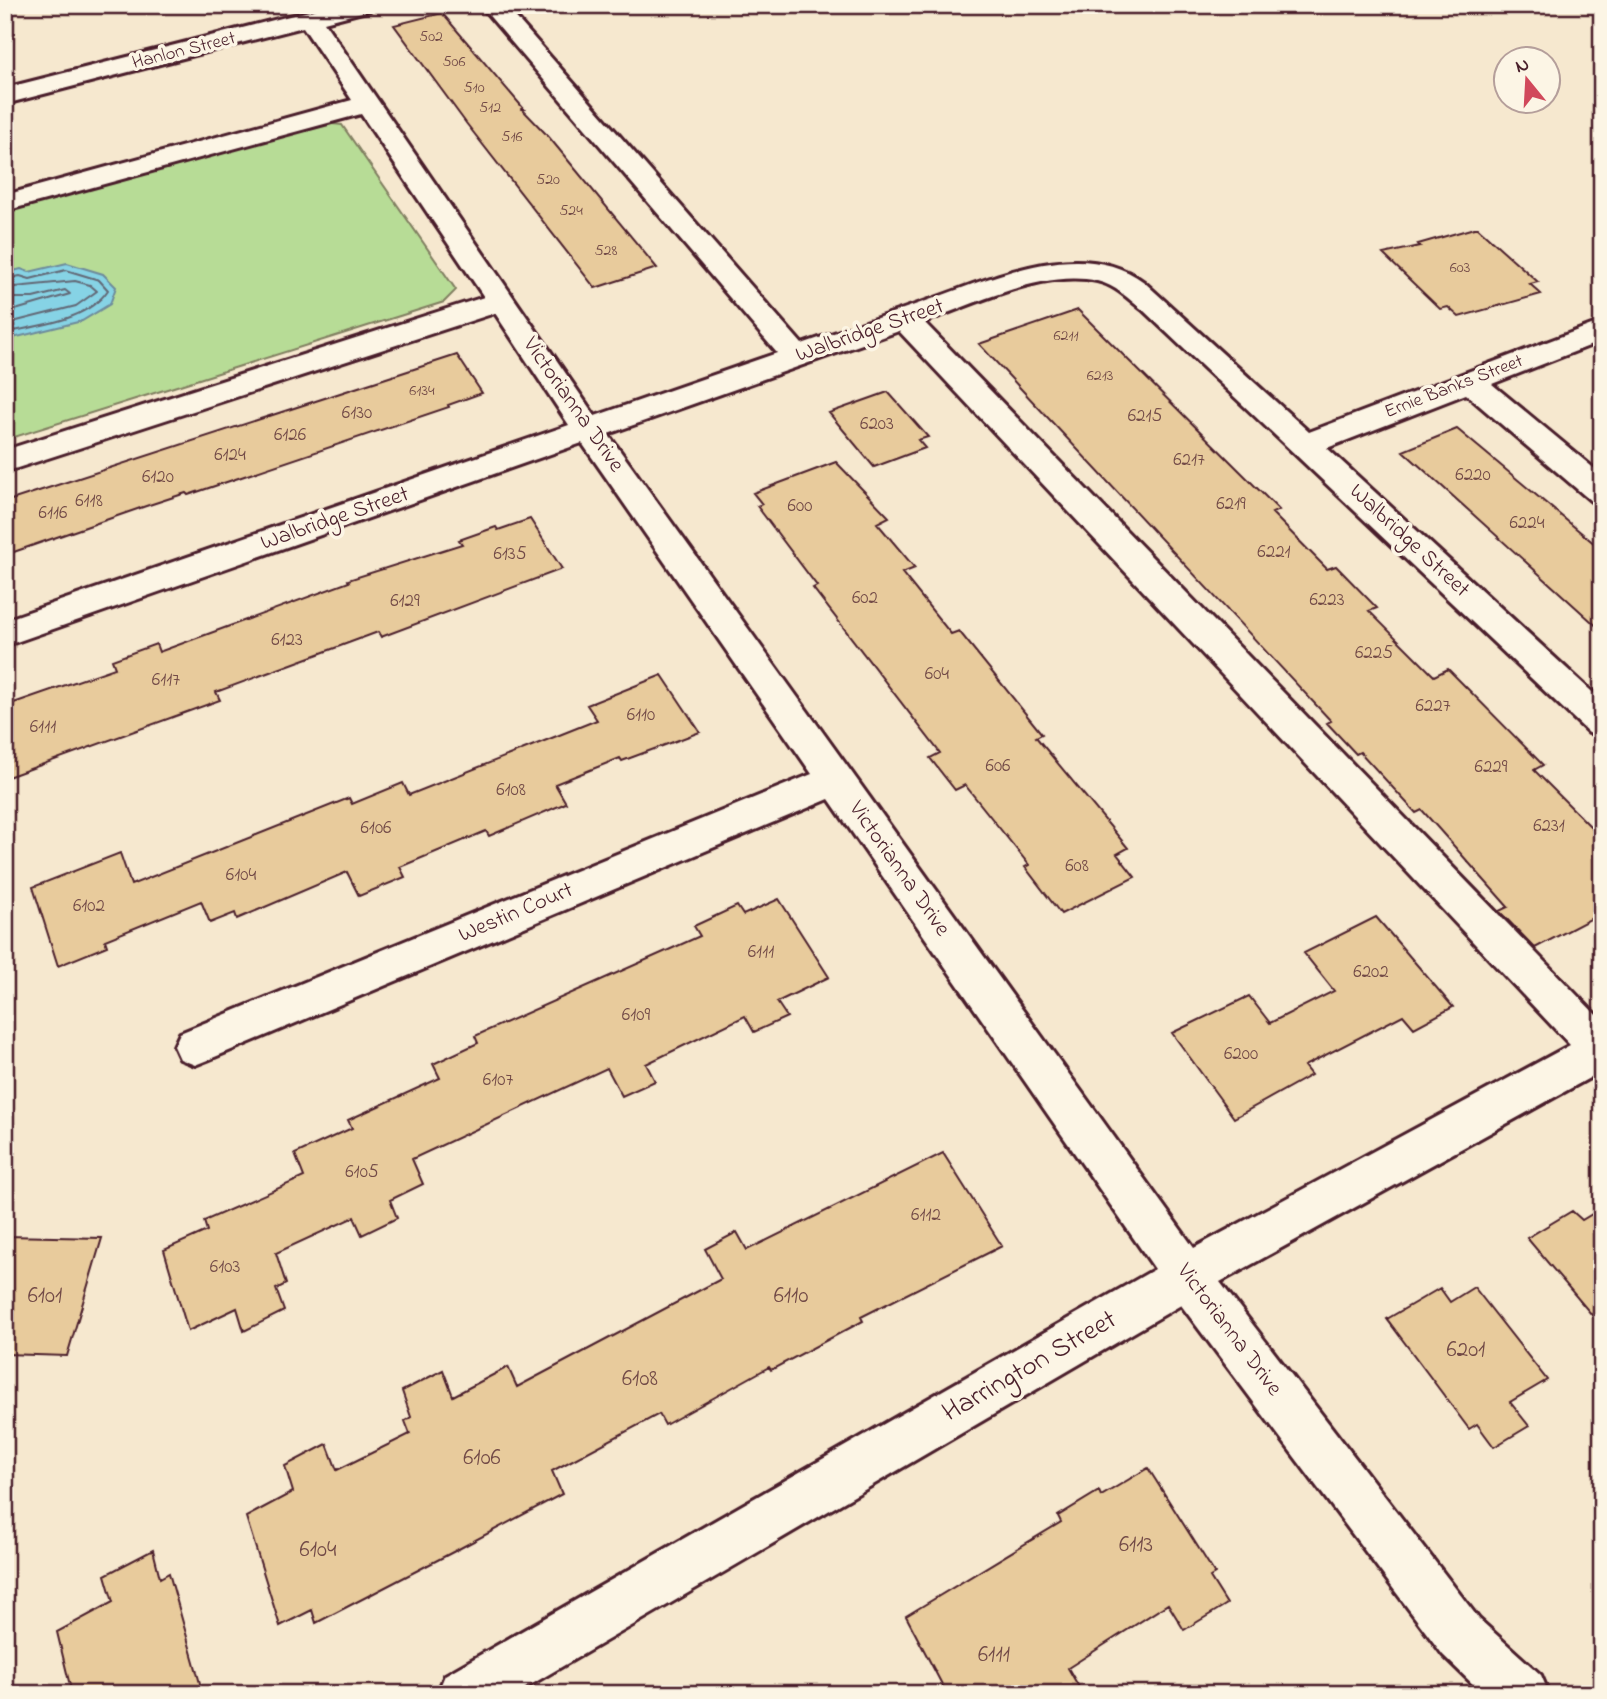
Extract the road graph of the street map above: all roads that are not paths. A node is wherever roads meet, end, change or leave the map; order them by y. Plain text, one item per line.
1 (362, 5) edge
2 (492, 5) edge
3 (310, 19) junction
4 (5, 96) edge
5 (368, 104) junction
6 (5, 203) edge
7 (502, 301) junction
8 (905, 319) junction
9 (1602, 330) edge
10 (797, 356) junction
11 (1470, 382) junction
12 (589, 430) junction
13 (1306, 445) junction
14 (5, 461) edge
15 (1602, 493) edge
16 (5, 633) edge
17 (1601, 721) edge
18 (836, 780) junction
19 (195, 1046) dead end
20 (1602, 1049) edge
21 (1187, 1276) junction
22 (464, 1694) edge
23 (1522, 1694) edge

1 - 3 street, Hanlon Street
2 - 10 street
3 - 4 street, Hanlon Street
3 - 5 street, Victorianna Drive
5 - 6 street
5 - 7 street, Victorianna Drive
7 - 12 street, Victorianna Drive
7 - 14 street
8 - 10 street, Walbridge Street
8 - 13 street, Walbridge Street
8 - 20 street
9 - 11 street, Ernie Banks Street
10 - 12 street, Walbridge Street
11 - 13 street, Ernie Banks Street
11 - 15 street
12 - 16 street, Walbridge Street
12 - 18 street, Victorianna Drive
13 - 17 street, Walbridge Street
18 - 19 street, Westin Court
18 - 21 street, Victorianna Drive
20 - 21 street, Harrington Street
21 - 22 street, Harrington Street
21 - 23 street, Victorianna Drive

